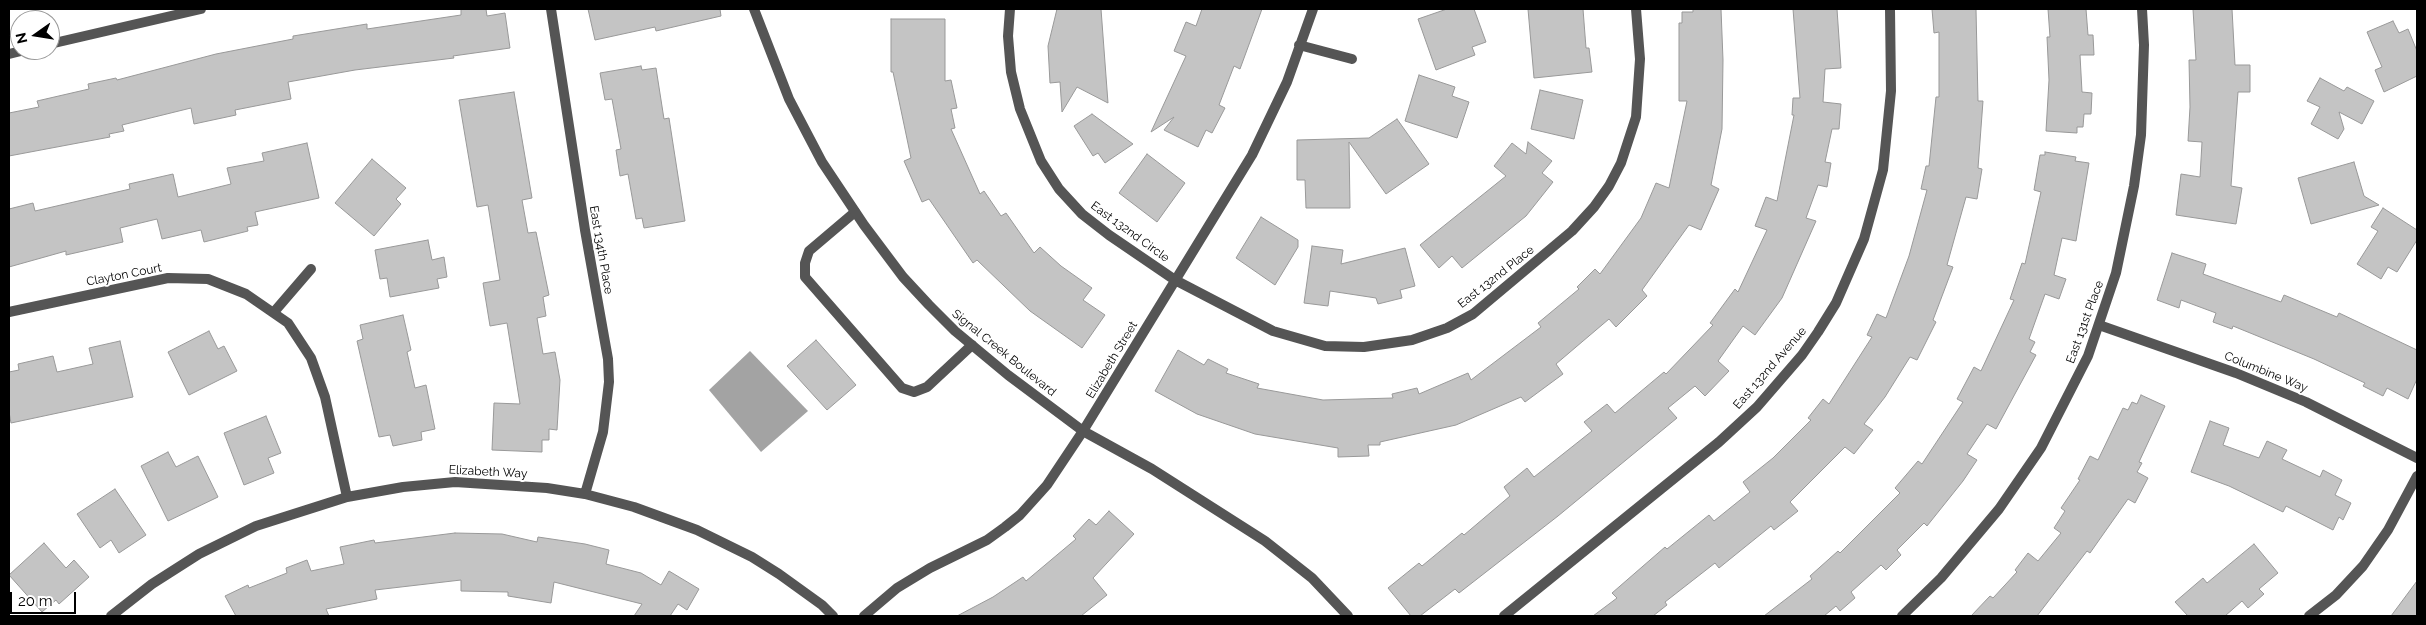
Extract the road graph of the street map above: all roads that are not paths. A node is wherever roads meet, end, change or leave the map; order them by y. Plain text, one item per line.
1 (201, 9) edge
2 (551, 9) edge
3 (754, 9) edge
4 (1010, 9) edge
5 (1313, 9) edge
6 (1636, 9) edge
7 (1890, 9) edge
8 (2142, 9) edge
9 (60, 42) edge
10 (1299, 45) junction
11 (1352, 59) dead end
12 (855, 212) junction
13 (311, 269) dead end
14 (1175, 280) junction
15 (9, 312) edge
16 (274, 312) junction
17 (2099, 325) junction
18 (972, 345) junction
19 (1083, 430) junction
20 (2417, 458) edge
21 (2417, 476) edge
22 (586, 494) junction
23 (347, 497) junction
24 (111, 616) edge
25 (834, 616) edge
26 (864, 616) edge
27 (1348, 616) edge
28 (1504, 616) edge
29 (1902, 616) edge
30 (2309, 616) edge

1 - 9 street
2 - 22 street, East 134th Place
3 - 12 street, Signal Creek Boulevard
4 - 14 street, East 132nd Circle
5 - 10 street, Elizabeth Street
6 - 14 street, East 132nd Place
7 - 28 street, East 132nd Avenue
8 - 17 street, East 131st Place
10 - 11 street
10 - 14 street, Elizabeth Street
12 - 18 street, Signal Creek Boulevard
12 - 18 street
13 - 16 street
14 - 19 street, Elizabeth Street
15 - 16 street, Clayton Court
16 - 23 street, Clayton Court
17 - 20 street, Columbine Way
17 - 29 street, East 131st Place
18 - 19 street, Signal Creek Boulevard
19 - 26 street, Elizabeth Street
19 - 27 street, Signal Creek Boulevard
21 - 30 street
22 - 23 street, Elizabeth Way
22 - 25 street, Elizabeth Way
23 - 24 street, Elizabeth Way

